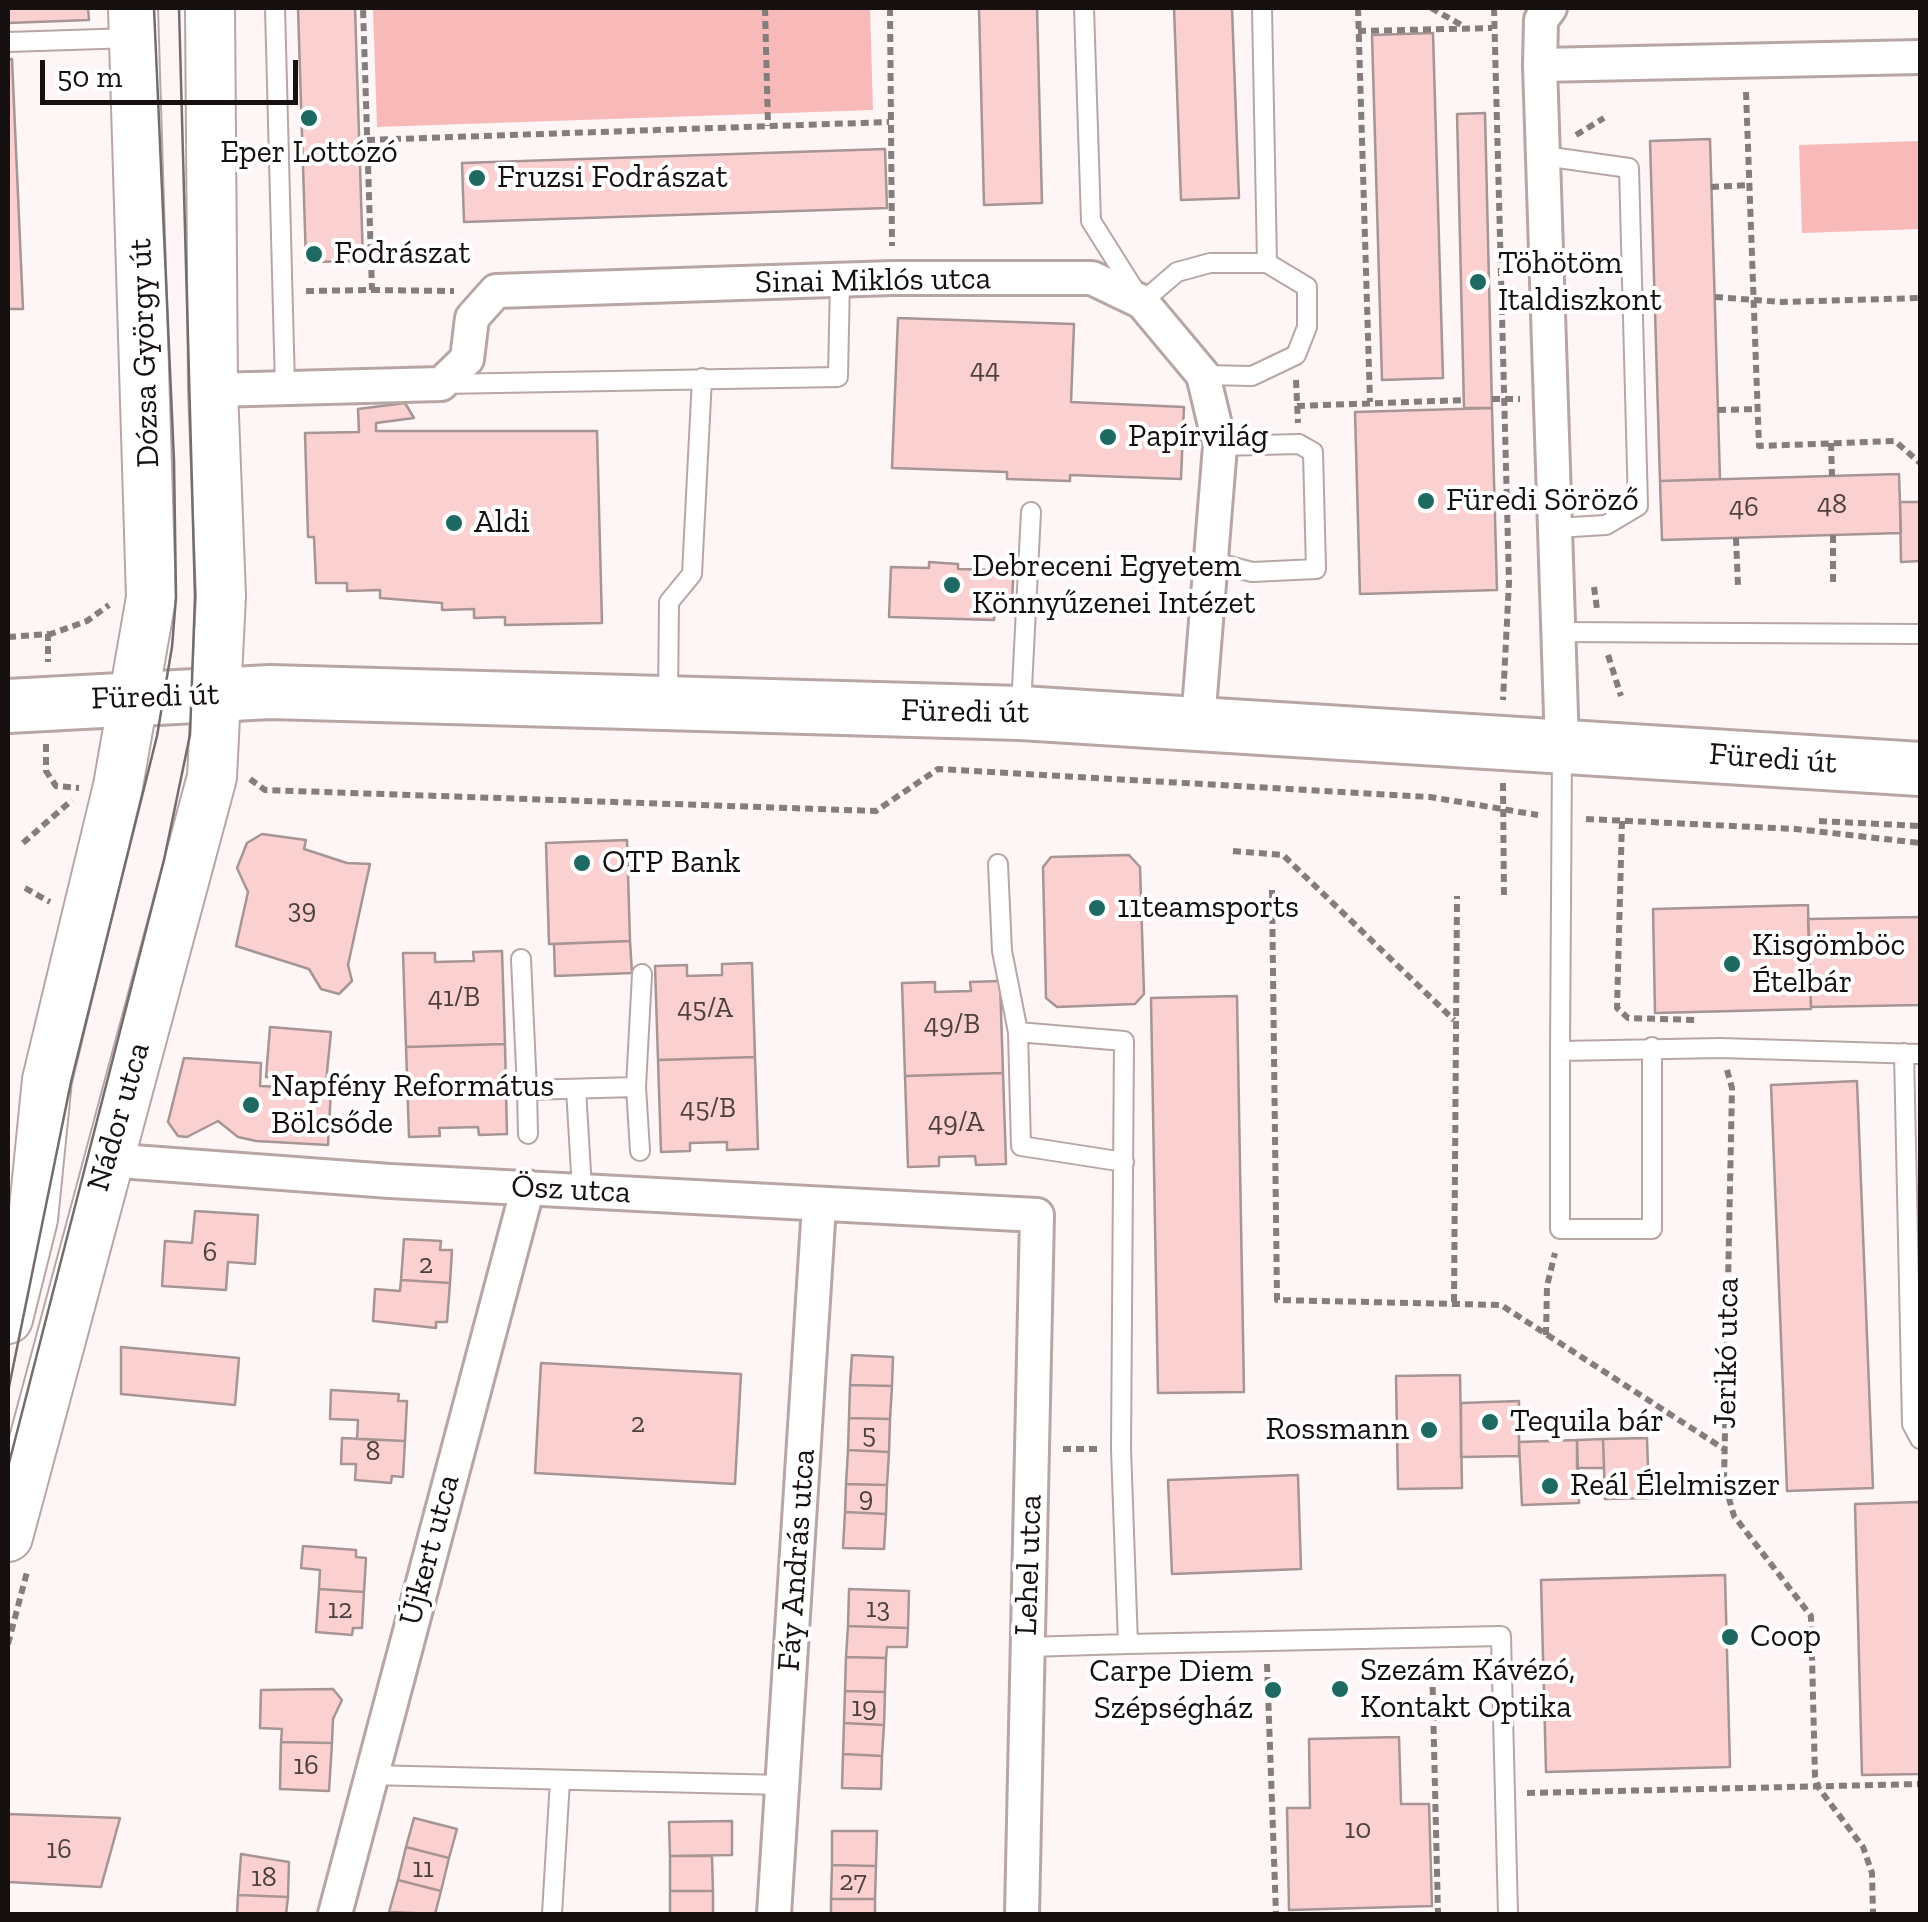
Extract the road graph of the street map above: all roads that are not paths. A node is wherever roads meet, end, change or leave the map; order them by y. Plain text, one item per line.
1 (210, 8) edge
2 (275, 8) edge
3 (1084, 8) edge
4 (1262, 8) edge
5 (1550, 8) edge
6 (133, 23) edge
7 (8, 42) edge
8 (1920, 57) edge
9 (1540, 65) junction
10 (1544, 156) junction
11 (1266, 263) junction
12 (840, 280) junction
13 (1142, 302) junction
14 (1204, 375) junction
15 (702, 378) junction
16 (441, 384) junction
17 (286, 387) junction
18 (213, 390) junction
19 (1220, 446) junction
20 (1031, 512) dead end
21 (1556, 528) junction
22 (1214, 562) junction
23 (1558, 632) junction
24 (1920, 634) edge
25 (216, 694) junction
26 (134, 698) junction
27 (667, 705) junction
28 (8, 706) edge
29 (1020, 713) junction
30 (1198, 721) junction
31 (1562, 746) junction
32 (1920, 769) edge
33 (998, 864) dead end
34 (521, 959) dead end
35 (642, 974) dead end
36 (1018, 1032) junction
37 (1652, 1047) junction
38 (1560, 1050) junction
39 (1912, 1054) edge
40 (636, 1088) junction
41 (576, 1089) junction
42 (527, 1090) junction
43 (1912, 1126) edge
44 (528, 1134) dead end
45 (640, 1150) dead end
46 (106, 1160) junction
47 (1124, 1162) junction
48 (528, 1187) junction
49 (582, 1190) junction
50 (819, 1206) junction
51 (1037, 1216) joint
52 (8, 1319) edge
53 (1920, 1438) edge
54 (8, 1537) edge
55 (1128, 1644) junction
56 (1027, 1647) junction
57 (370, 1776) junction
58 (560, 1780) junction
59 (783, 1784) junction
60 (335, 1914) edge
61 (552, 1914) edge
62 (774, 1914) edge
63 (1022, 1914) edge
64 (1508, 1914) edge

1 - 18 street, Dózsa György út
2 - 17 lane
3 - 13 lane
4 - 11 lane
5 - 9 street
6 - 7 lane
6 - 26 street, Dózsa György út
8 - 9 street
9 - 10 street
10 - 21 street
10 - 21 lane
11 - 13 lane
11 - 14 lane
12 - 13 street, Sinai Miklós utca
12 - 15 lane
12 - 16 street, Sinai Miklós utca
13 - 14 street, Sinai Miklós utca
14 - 19 street, Sinai Miklós utca
15 - 16 lane
15 - 27 lane
16 - 17 street
17 - 18 street
18 - 25 street, Dózsa György út
19 - 22 street, Sinai Miklós utca
19 - 22 lane
20 - 29 lane
21 - 23 street
22 - 30 street, Sinai Miklós utca
23 - 24 lane
23 - 31 street
25 - 26 main road, Füredi út
25 - 27 main road, Füredi út
25 - 46 street, Nádor utca
26 - 28 main road, Füredi út
26 - 52 street, Nádor utca
27 - 29 main road, Füredi út
29 - 30 main road, Füredi út
30 - 31 main road, Füredi út
31 - 32 main road, Füredi út
31 - 38 lane
33 - 36 lane
34 - 42 lane
35 - 40 lane
36 - 47 lane
36 - 47 lane
37 - 38 lane
37 - 38 lane
37 - 39 lane
39 - 43 lane
40 - 41 lane
40 - 45 lane
41 - 42 lane
41 - 49 lane
42 - 44 lane
43 - 53 lane
46 - 48 street, Ösz utca
46 - 54 street, Nádor utca
47 - 55 lane
48 - 49 street, Ösz utca
48 - 57 street, Újkert utca
49 - 50 street, Ösz utca
50 - 51 street, Ösz utca
50 - 59 street, Fáy András utca
51 - 56 street, Lehel utca
55 - 56 lane
55 - 64 lane
56 - 63 street, Lehel utca
57 - 58 lane
57 - 60 street, Újkert utca
58 - 59 lane
58 - 61 lane
59 - 62 street, Fáy András utca

